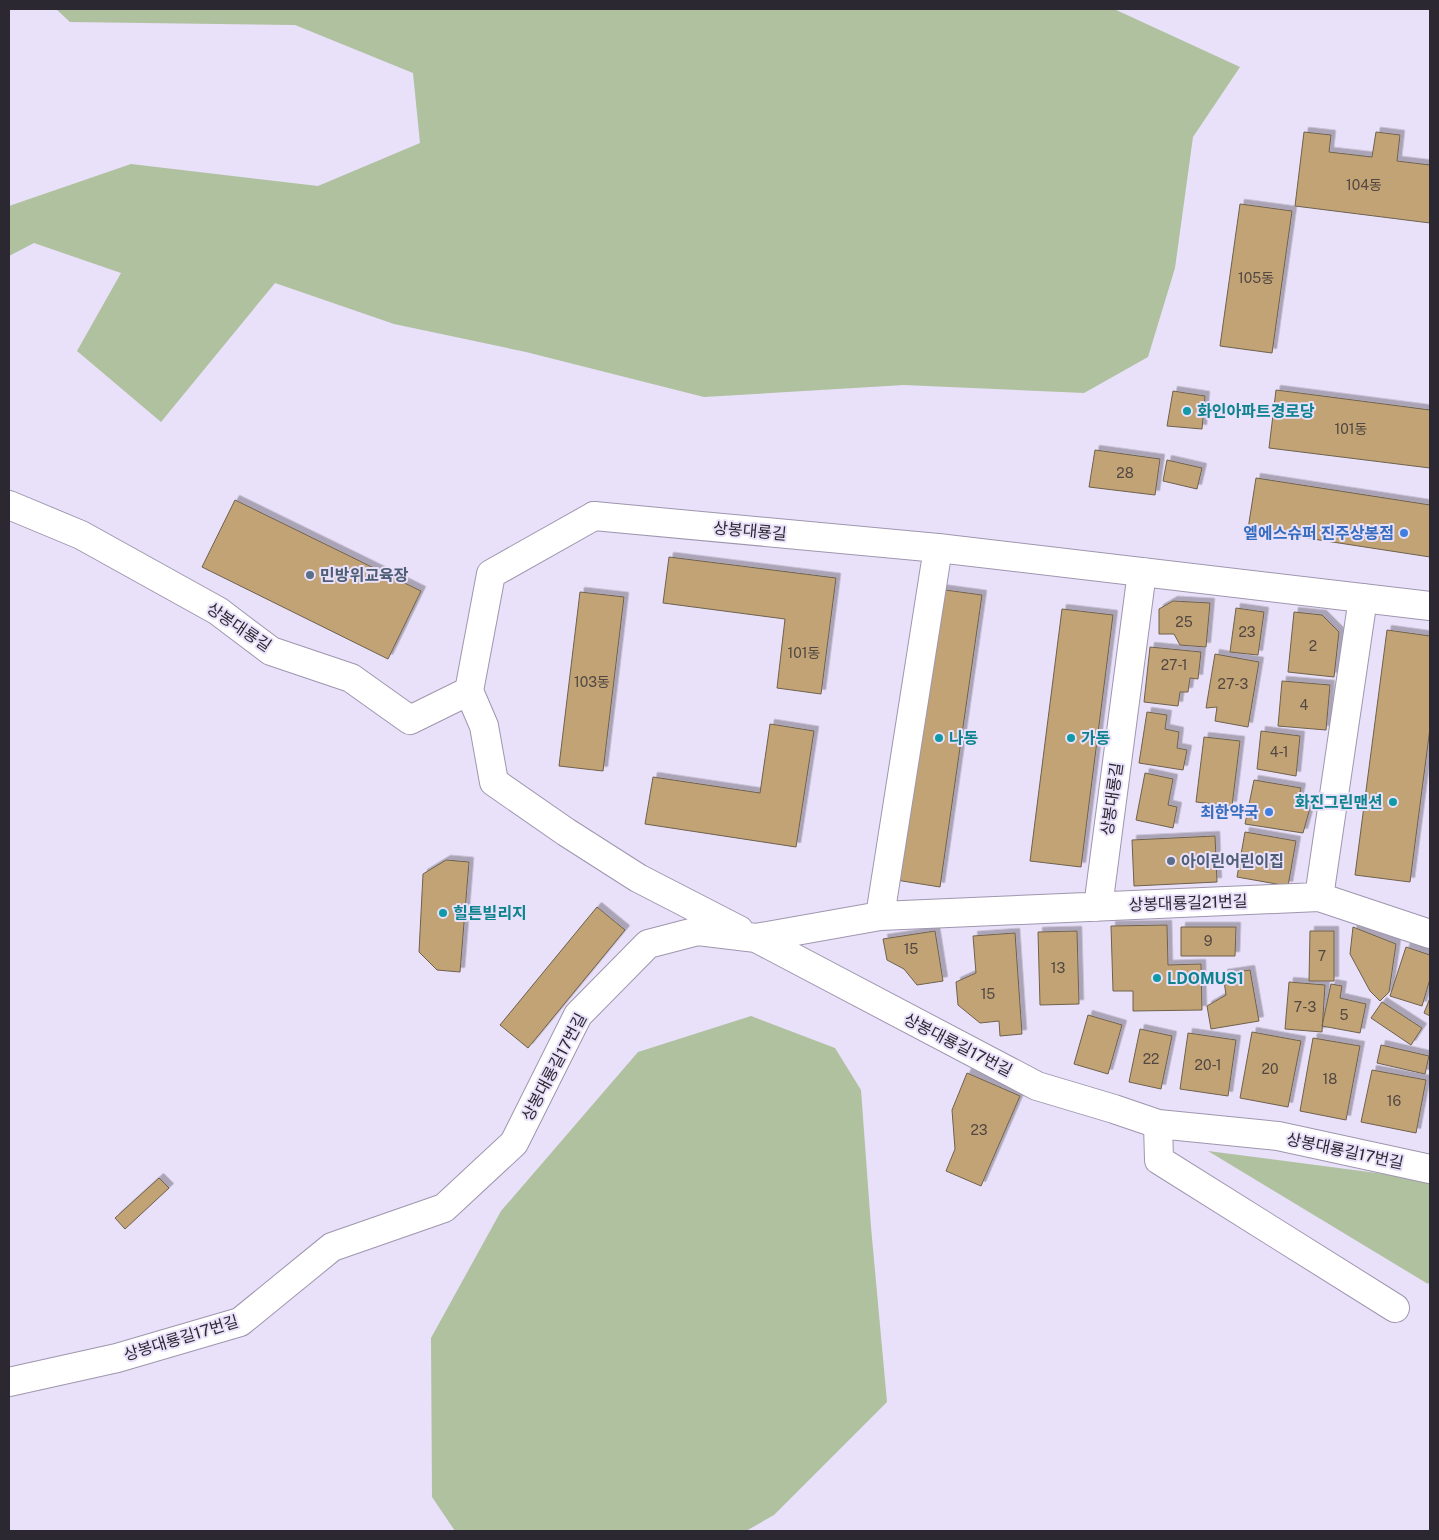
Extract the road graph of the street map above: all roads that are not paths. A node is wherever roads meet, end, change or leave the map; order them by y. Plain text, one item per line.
1 (9, 505) edge
2 (938, 548) junction
3 (1142, 572) junction
4 (1363, 598) junction
5 (1430, 606) edge
6 (469, 691) junction
7 (1319, 897) junction
8 (1098, 907) junction
9 (880, 916) junction
10 (1430, 934) edge
11 (756, 938) junction
12 (1158, 1124) junction
13 (1430, 1169) edge
14 (1395, 1308) dead end
15 (9, 1382) edge

1 - 6 street, 상봉대룡길
2 - 3 street, 상봉대룡길
2 - 6 street, 상봉대룡길
2 - 9 street
3 - 4 street, 상봉대룡길
3 - 8 street, 상봉대룡길
4 - 5 street, 상봉대룡길
4 - 7 street
6 - 11 street
7 - 8 street, 상봉대룡길21번길
7 - 10 street
8 - 9 street, 상봉대룡길21번길
9 - 11 street, 상봉대룡길21번길
11 - 12 street, 상봉대룡길17번길
11 - 15 street, 상봉대룡길17번길
12 - 13 street, 상봉대룡길17번길
12 - 14 street

